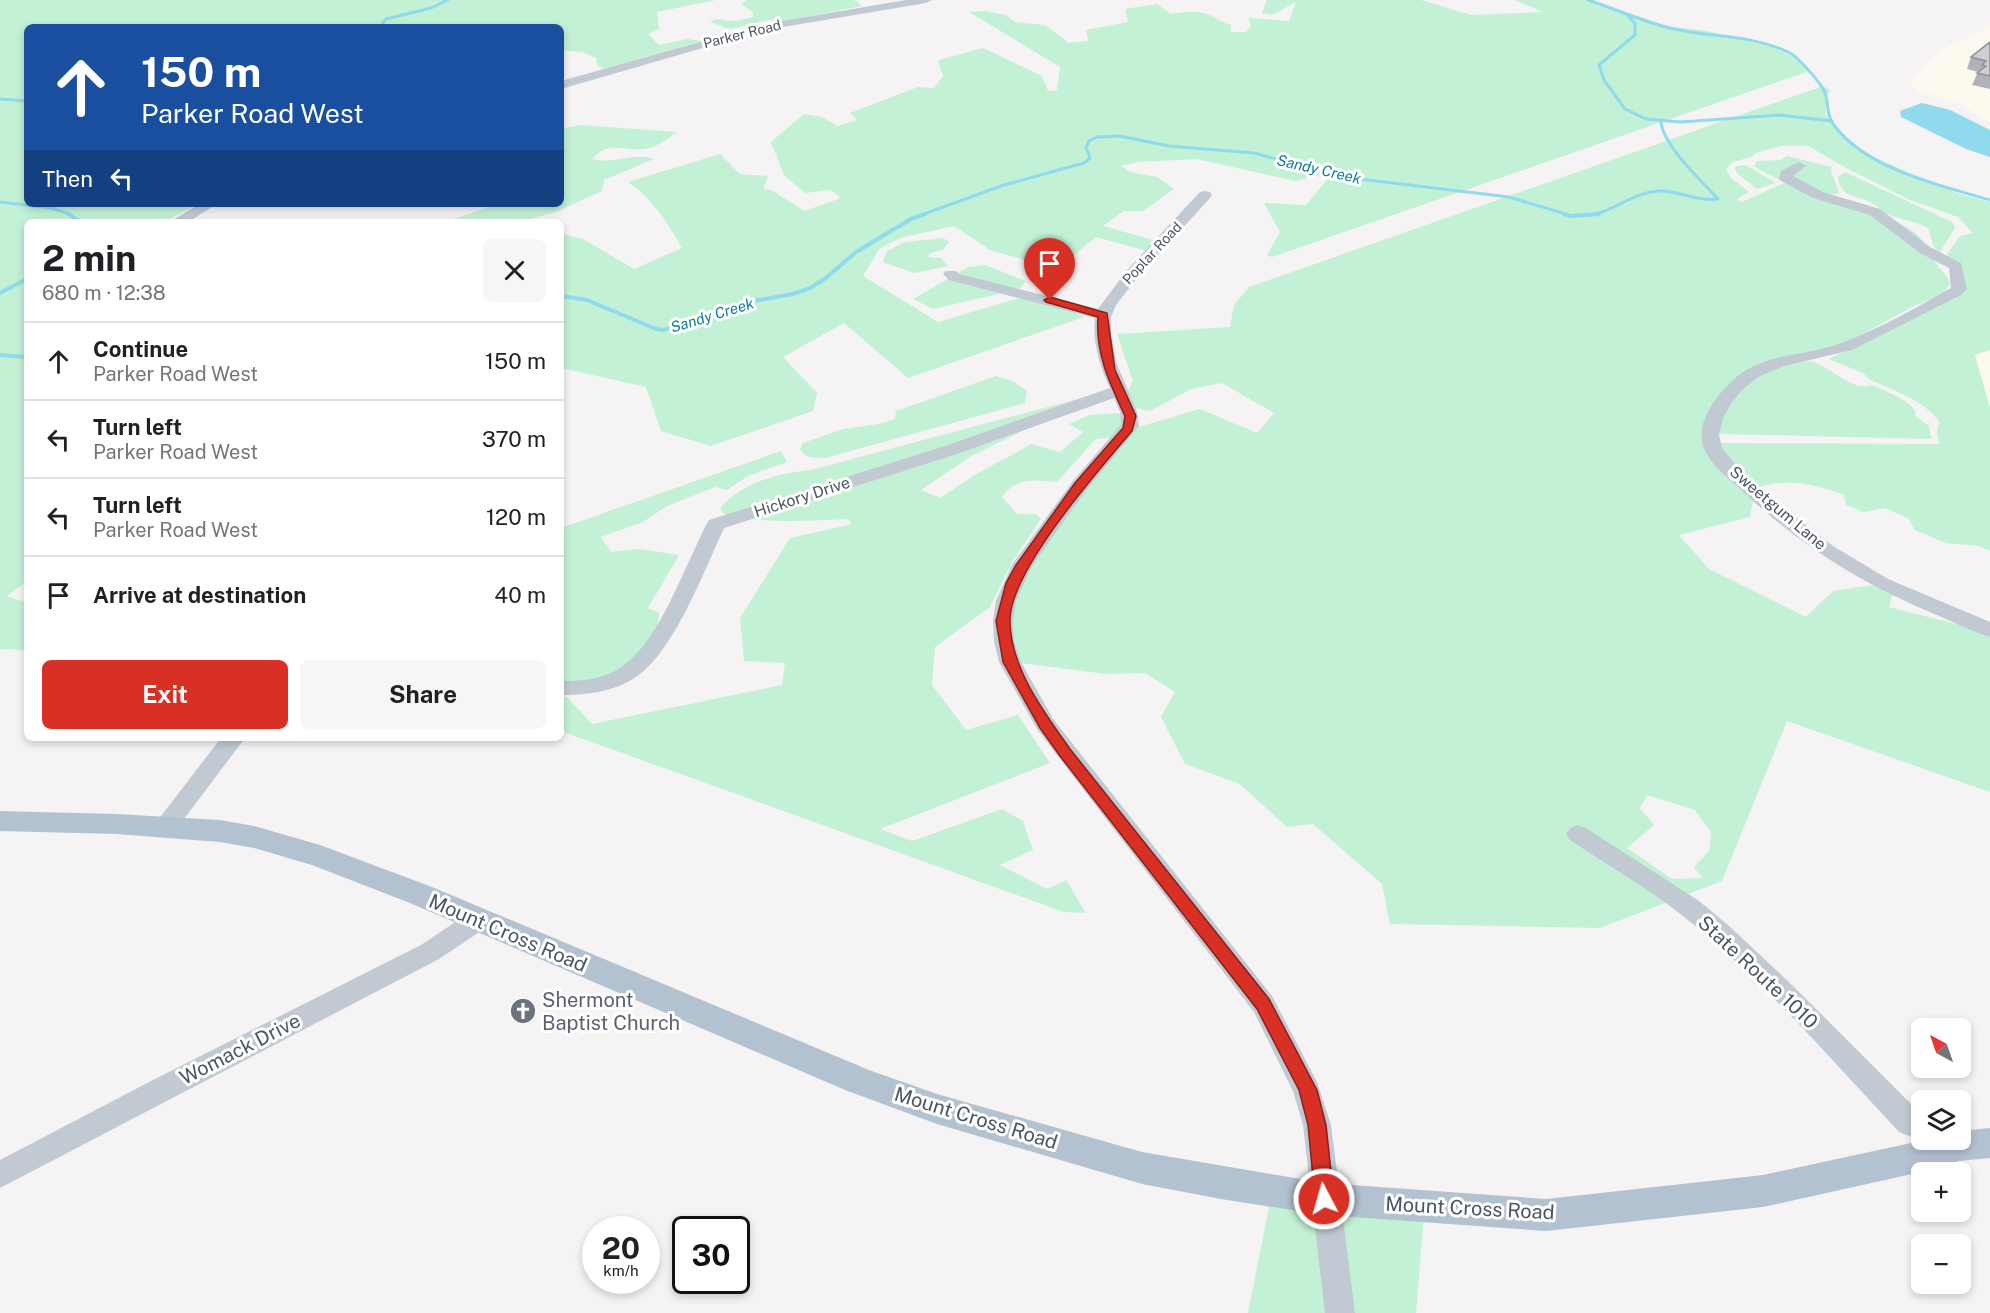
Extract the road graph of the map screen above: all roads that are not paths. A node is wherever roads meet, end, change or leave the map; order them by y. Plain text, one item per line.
1 (926, 0) edge
2 (907, 1) edge
3 (564, 84) edge
4 (1799, 166) dead end
5 (1205, 195) dead end
6 (204, 207) edge
7 (182, 219) edge
8 (951, 274) dead end
9 (1103, 315) junction
10 (1118, 391) junction
11 (1990, 630) edge
12 (564, 688) edge
13 (231, 741) edge
14 (0, 821) edge
15 (166, 826) junction
16 (1578, 834) dead end
17 (478, 920) junction
18 (1911, 1124) edge
19 (1943, 1150) edge
20 (0, 1175) edge
21 (1324, 1199) junction
22 (1340, 1313) edge

1 - 2 street, Parker Road
2 - 3 street, Parker Road
4 - 11 street, Sweetgum Lane
5 - 9 street, Poplar Road
6 - 7 street
8 - 9 street
9 - 10 street
10 - 12 street, Hickory Drive
10 - 21 street
13 - 15 street
14 - 15 main road, Mount Cross Road
15 - 17 main road, Mount Cross Road
16 - 18 street, State Route 1010
17 - 20 street, Womack Drive
17 - 21 main road, Mount Cross Road
19 - 21 main road, Mount Cross Road
21 - 22 street

